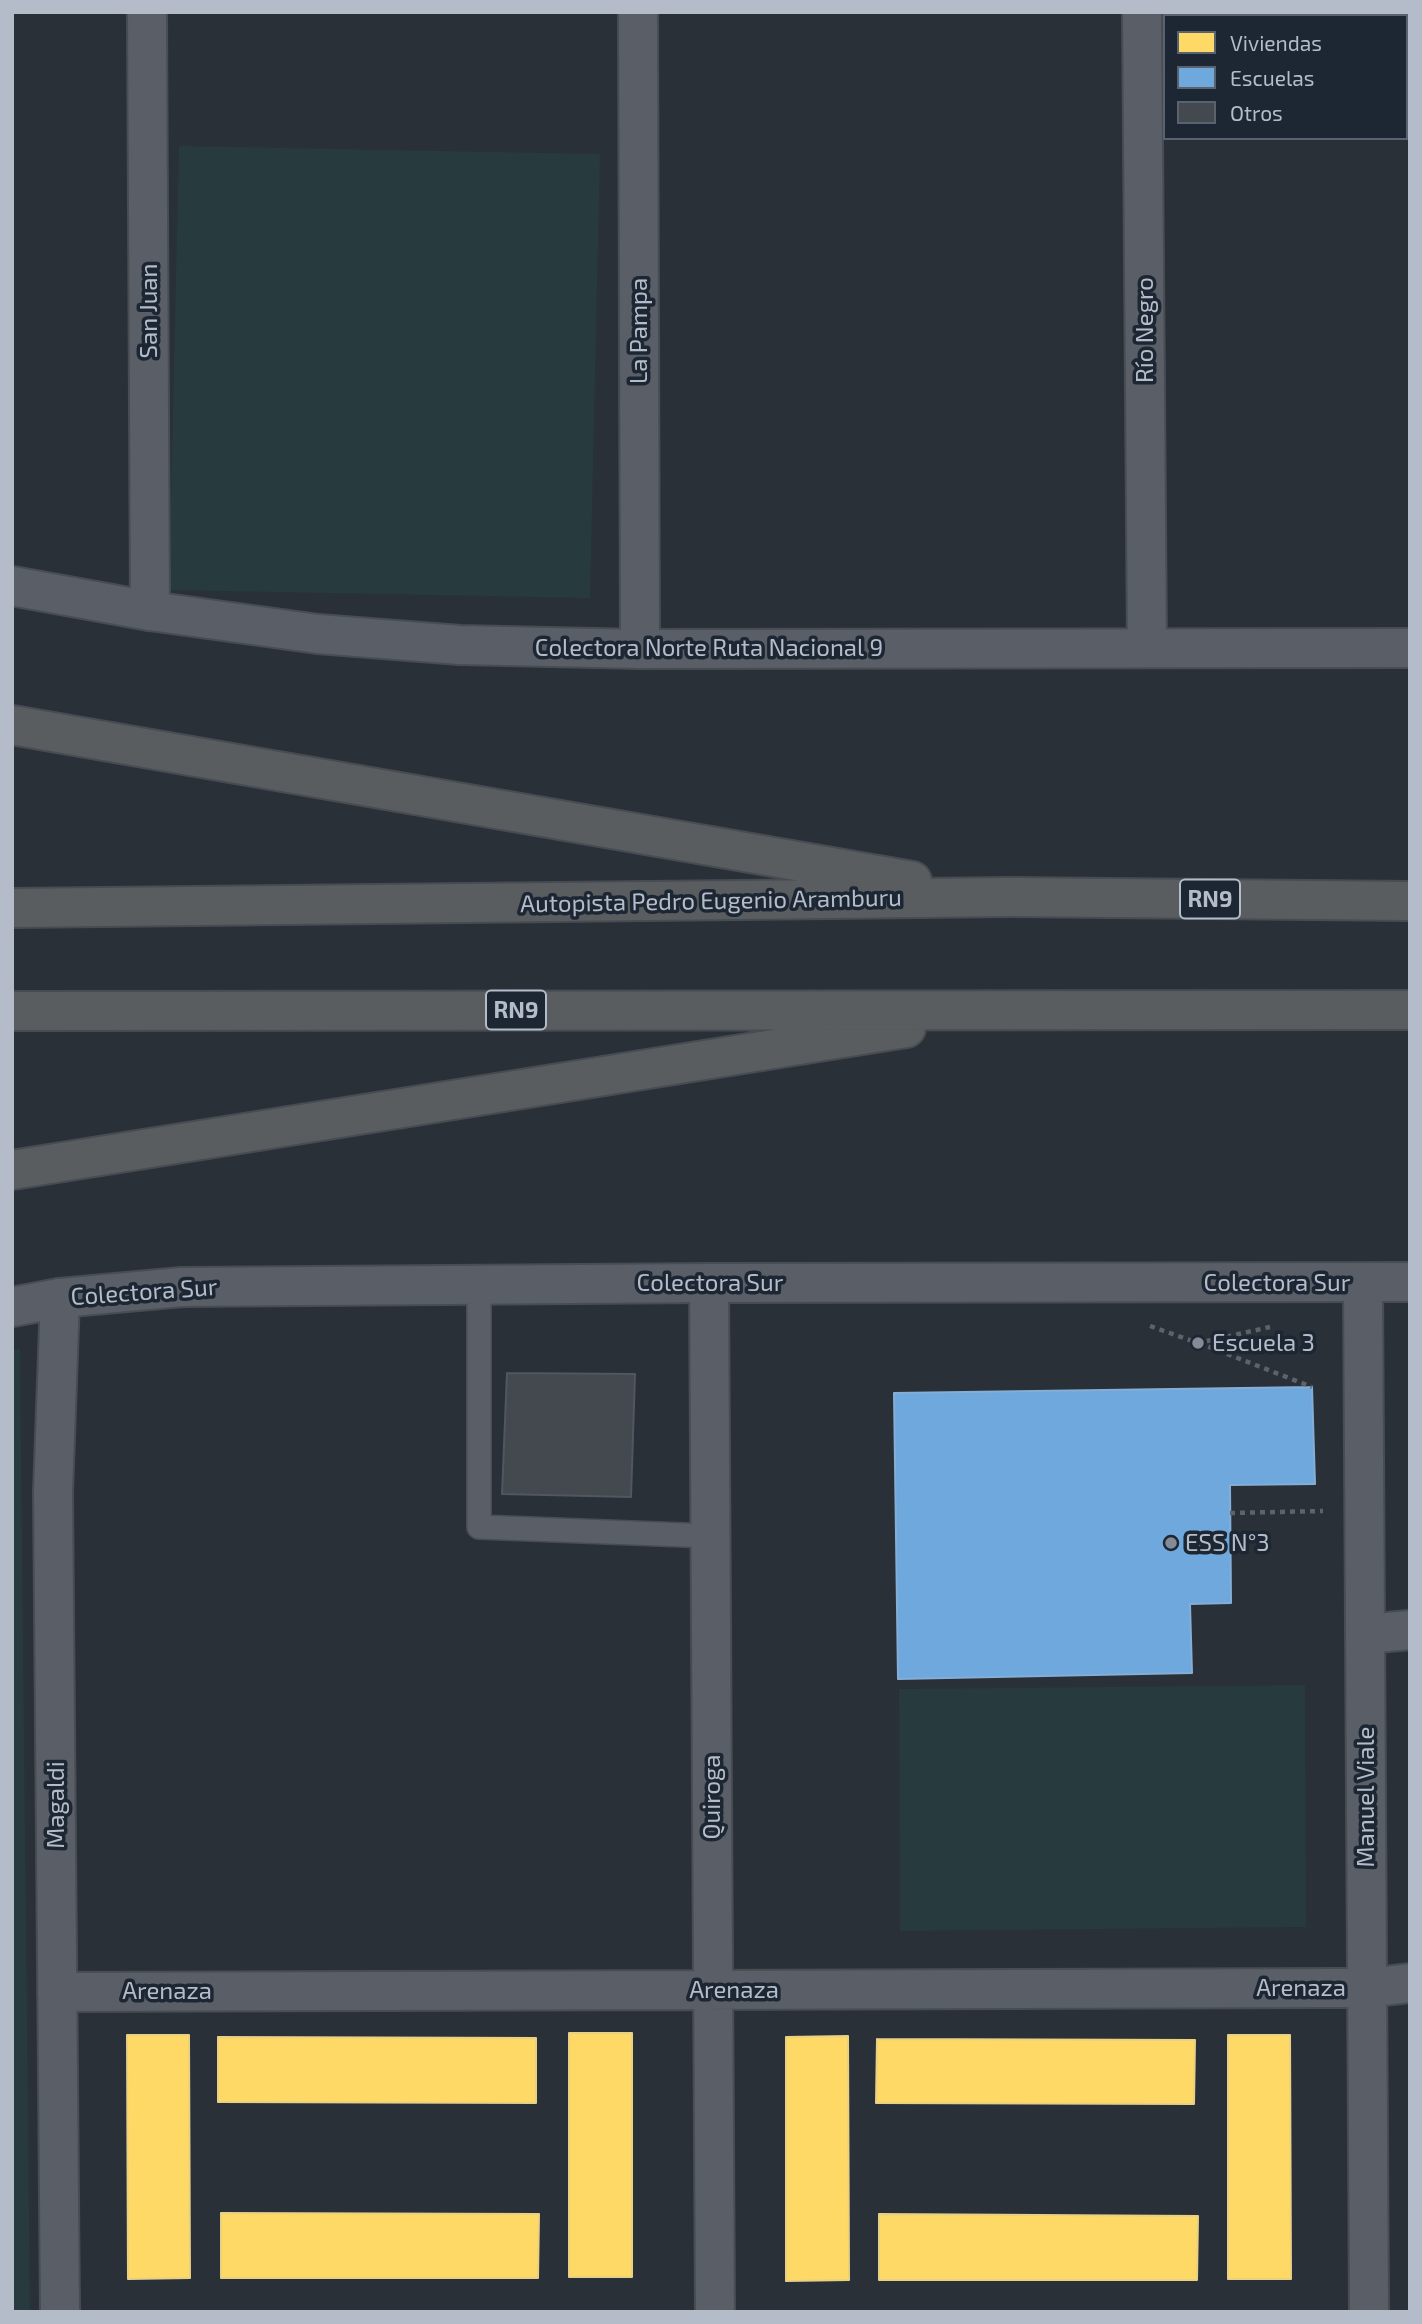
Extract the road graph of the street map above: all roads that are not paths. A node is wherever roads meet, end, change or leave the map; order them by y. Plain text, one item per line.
1 (147, 12) edge
2 (638, 12) edge
3 (1142, 12) edge
4 (12, 586) edge
5 (150, 611) junction
6 (1147, 648) junction
7 (1410, 648) edge
8 (640, 649) junction
9 (12, 726) edge
10 (1011, 897) junction
11 (1410, 901) edge
12 (12, 908) edge
13 (1020, 1010) junction
14 (1410, 1010) edge
15 (12, 1011) edge
16 (12, 1170) edge
17 (1410, 1282) edge
18 (709, 1283) junction
19 (1363, 1283) junction
20 (479, 1285) junction
21 (60, 1298) junction
22 (12, 1307) edge
23 (710, 1535) junction
24 (1410, 1630) edge
25 (1366, 1634) junction
26 (1410, 1983) edge
27 (1367, 1988) junction
28 (713, 1990) junction
29 (57, 1992) junction
30 (60, 2312) edge
31 (715, 2312) edge
32 (1369, 2312) edge

1 - 5 street, San Juan
2 - 8 street, La Pampa
3 - 6 street, Río Negro
4 - 5 street, Colectora Norte Ruta Nacional 9
5 - 8 street, Colectora Norte Ruta Nacional 9
6 - 7 street, Colectora Norte Ruta Nacional 9
6 - 8 street, Colectora Norte Ruta Nacional 9
9 - 10 highway
10 - 11 highway, Autopista Pedro Eugenio Aramburu / RN9
10 - 12 highway, Autopista Pedro Eugenio Aramburu / RN9
13 - 14 highway, RN9
13 - 15 highway, RN9
13 - 16 highway
17 - 19 street, Colectora Sur
18 - 19 street, Colectora Sur
18 - 20 street, Colectora Sur
18 - 23 street, Quiroga
19 - 25 street, Manuel Viale
20 - 21 street, Colectora Sur
20 - 23 lane
21 - 22 street, Colectora Sur
21 - 29 street, Magaldi
23 - 28 street, Quiroga
24 - 25 street
25 - 27 street, Manuel Viale
26 - 27 street, Arenaza
27 - 28 street, Arenaza
27 - 32 street, Manuel Viale
28 - 29 street, Arenaza
28 - 31 street, Quiroga
29 - 30 street, Magaldi

